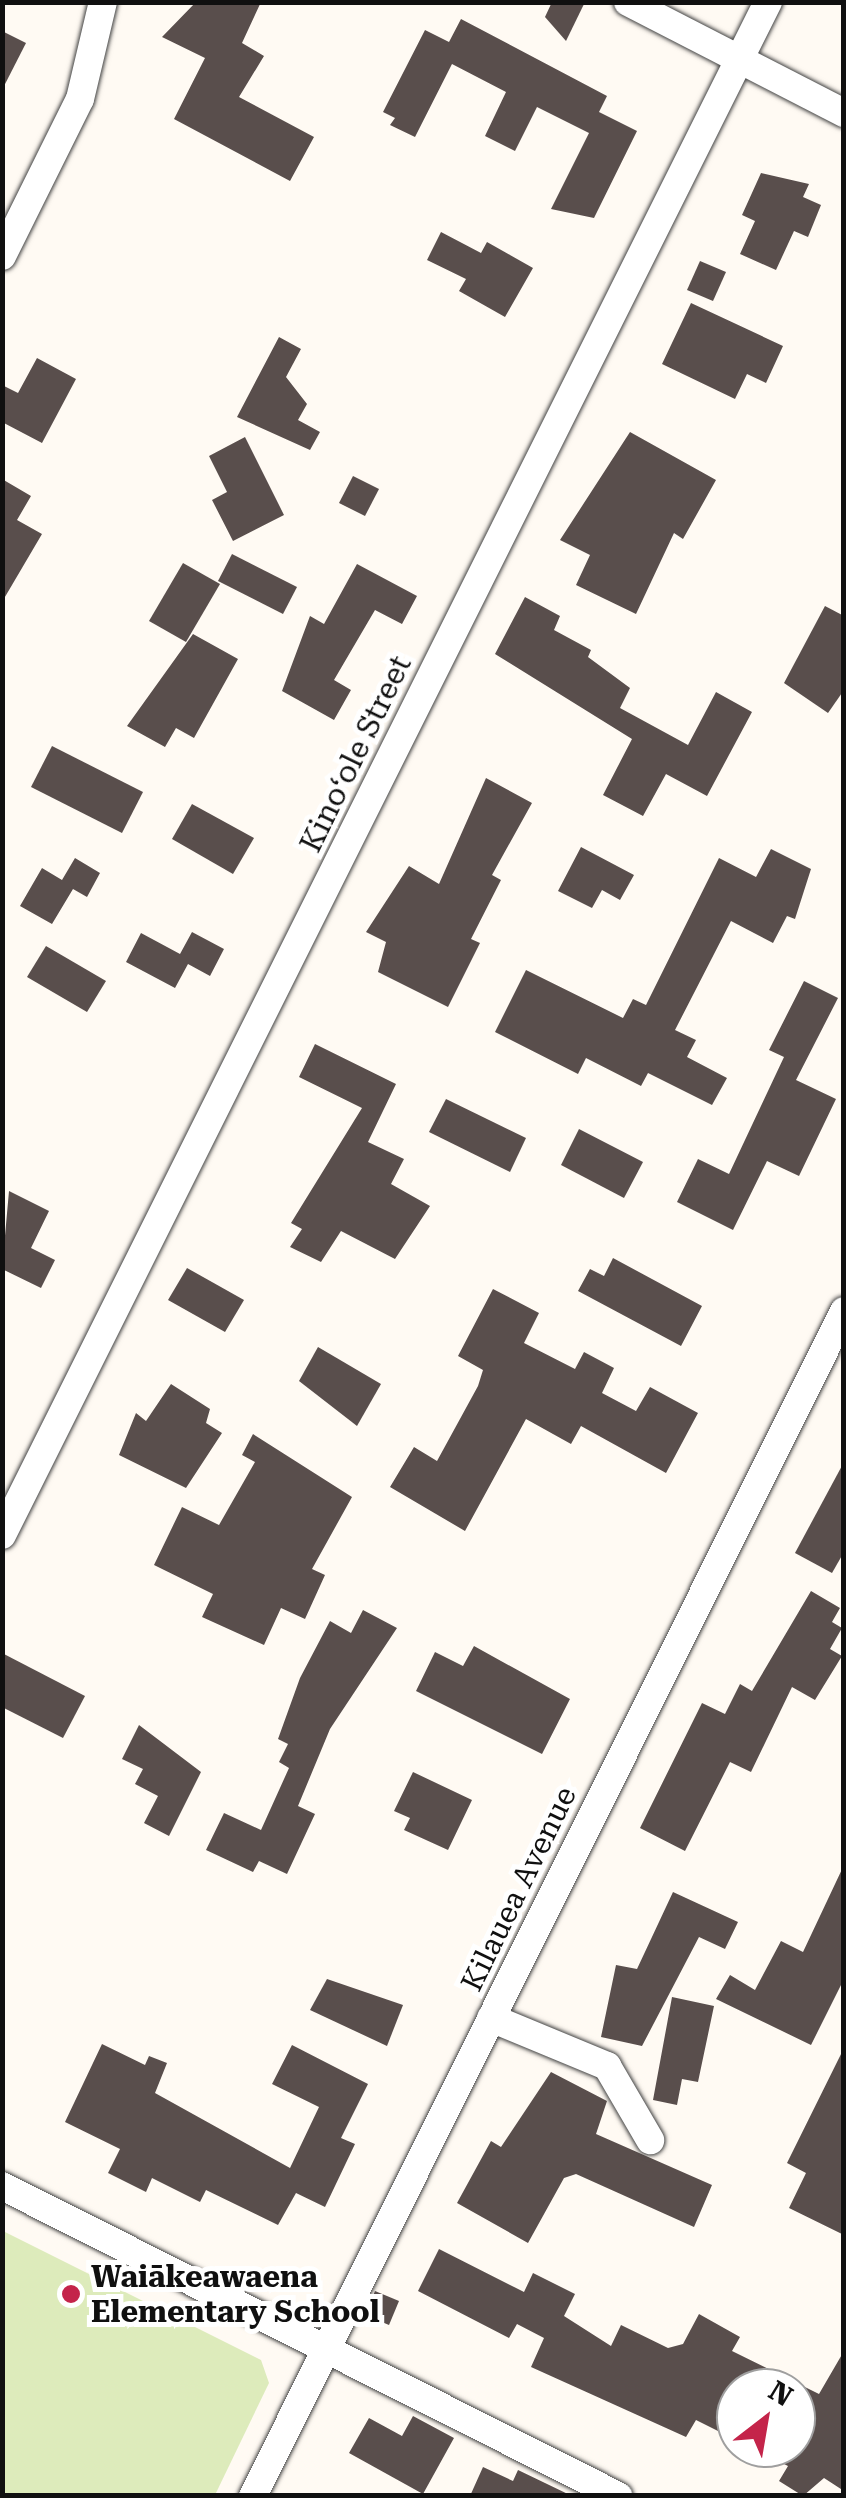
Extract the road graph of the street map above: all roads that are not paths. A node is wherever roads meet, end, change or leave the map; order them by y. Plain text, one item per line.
1 (103, 2) edge
2 (628, 2) edge
3 (768, 2) edge
4 (739, 59) junction
5 (844, 113) edge
6 (2, 256) edge
7 (844, 1310) edge
8 (2, 1535) edge
9 (491, 2018) junction
10 (650, 2140) dead end
11 (2, 2186) edge
12 (327, 2349) junction
13 (253, 2496) edge
14 (618, 2496) edge

1 - 6 street
2 - 4 street
3 - 4 street, Kinoʻole Street
4 - 5 street
4 - 8 street, Kinoʻole Street
7 - 9 street, Kilauea Avenue
9 - 10 street
9 - 12 street, Kilauea Avenue
11 - 12 street
12 - 13 street, Kilauea Avenue
12 - 14 street

